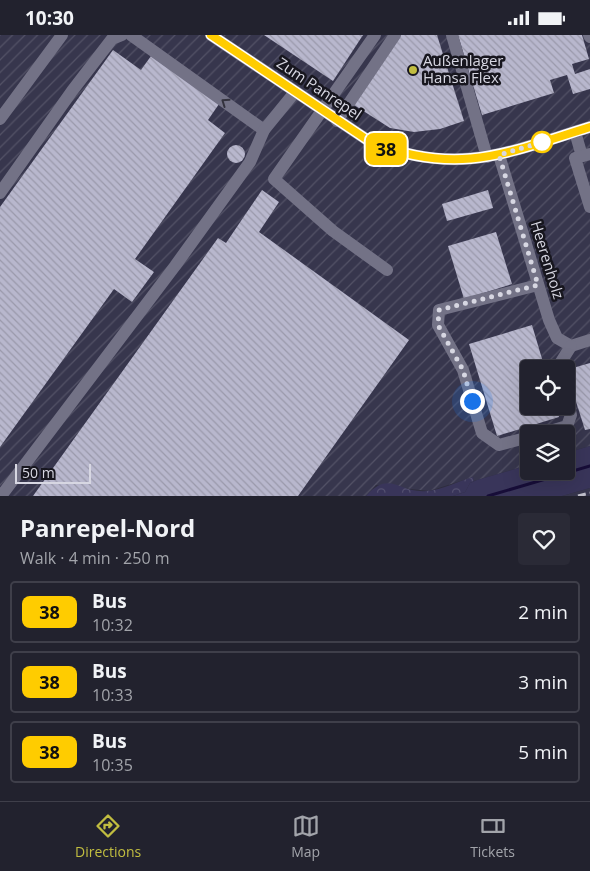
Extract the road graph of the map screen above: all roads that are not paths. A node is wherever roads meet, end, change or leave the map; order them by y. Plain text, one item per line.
1 (62, 35) edge
2 (122, 35) edge
3 (131, 35) edge
4 (211, 35) edge
5 (375, 35) edge
6 (395, 35) edge
7 (452, 35) edge
8 (295, 92) junction
9 (323, 111) junction
10 (0, 119) edge
11 (337, 121) junction
12 (590, 127) edge
13 (264, 130) junction
14 (575, 132) junction
15 (586, 155) edge
16 (493, 156) junction
17 (0, 193) edge
18 (590, 207) edge
19 (387, 270) dead end
20 (538, 285) junction
21 (590, 340) edge
22 (571, 347) junction
23 (562, 360) edge
24 (520, 439) edge
25 (2, 496) edge

1 - 10 street
2 - 17 street
13 -> 3 street
4 - 8 street, Zum Panrepel
5 - 9 street
6 - 11 street
7 - 16 street, Heerenholz
8 - 9 street, Zum Panrepel
8 - 13 street
9 - 11 street, Zum Panrepel
9 - 19 street
11 - 16 street, Zum Panrepel
12 - 14 street, Zum Panrepel
13 - 25 street
14 - 15 street
14 - 16 street, Zum Panrepel
15 - 18 street
16 - 20 street, Heerenholz
20 - 22 street, Heerenholz
20 - 24 street
21 - 22 street
22 - 23 street

